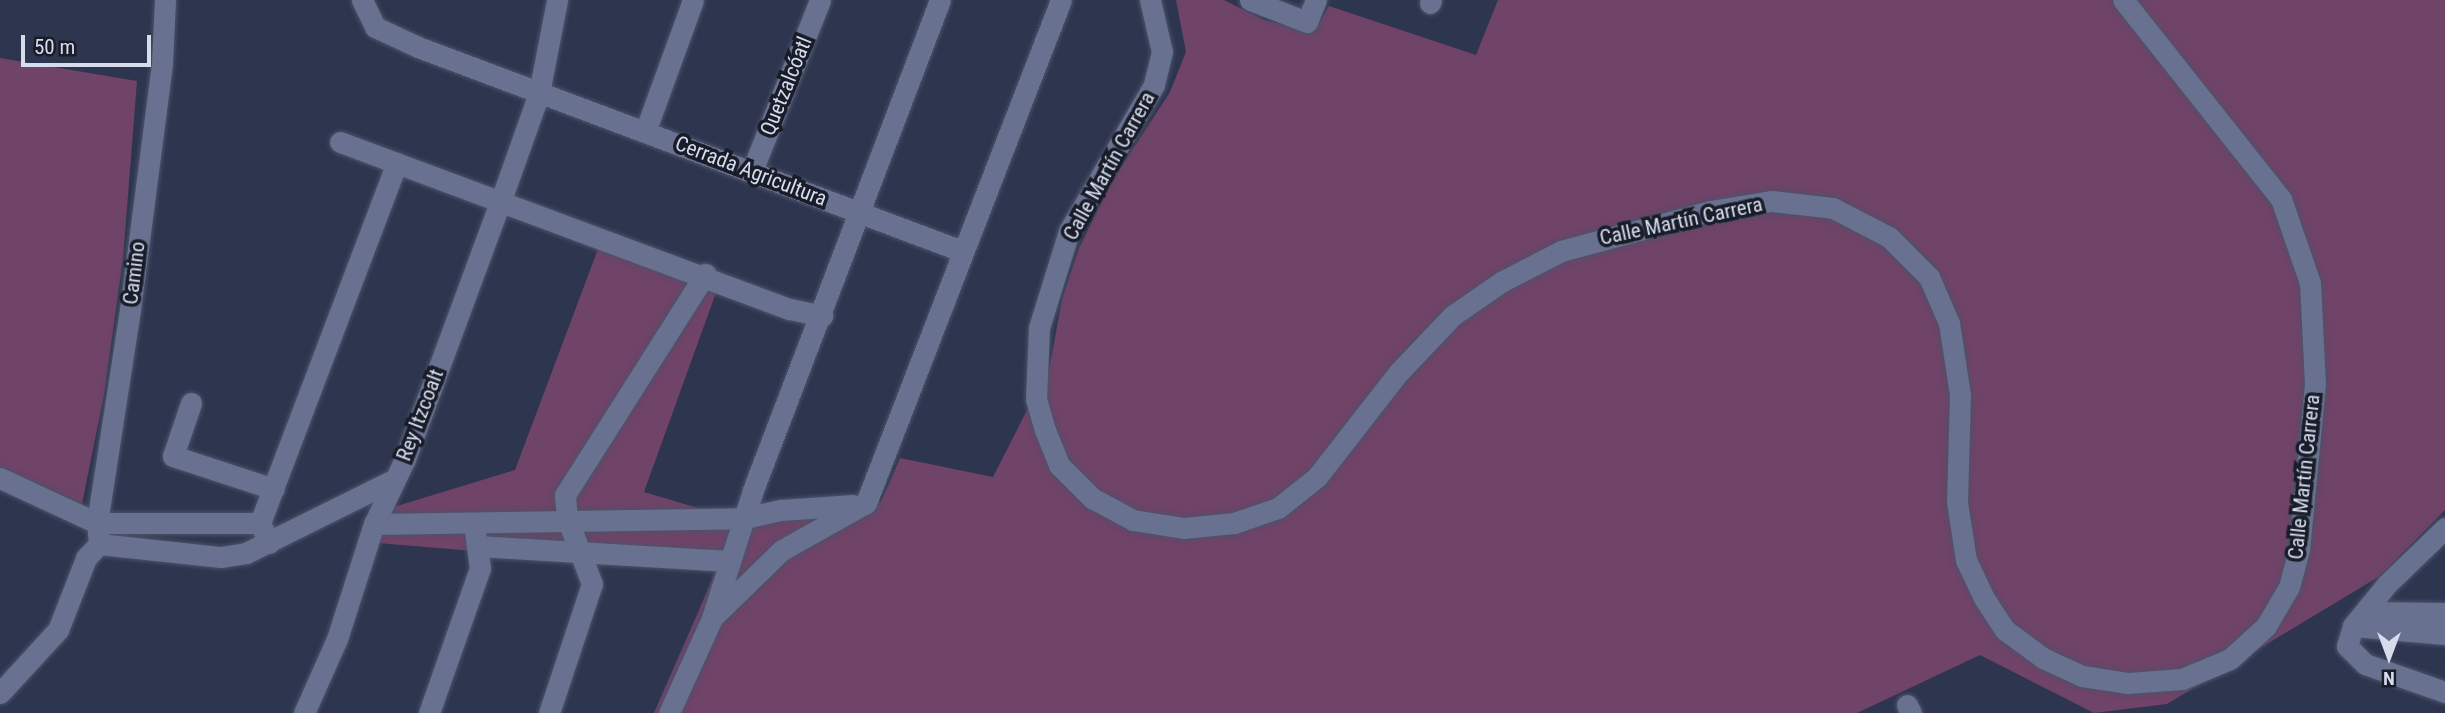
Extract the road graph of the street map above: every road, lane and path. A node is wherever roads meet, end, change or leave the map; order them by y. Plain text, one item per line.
1 (165, 0) edge
2 (362, 0) edge
3 (557, 0) edge
4 (693, 0) edge
5 (820, 0) edge
6 (940, 0) edge
7 (1061, 0) edge
8 (1150, 0) edge
9 (1250, 0) edge
10 (1316, 0) edge
11 (2123, 0) edge
12 (539, 93) junction
13 (645, 132) junction
14 (340, 142) dead end
15 (397, 163) junction
16 (752, 171) junction
17 (501, 200) junction
18 (858, 212) junction
19 (962, 251) junction
20 (705, 275) junction
21 (822, 316) junction
22 (191, 402) dead end
23 (0, 478) edge
24 (393, 480) junction
25 (274, 489) junction
26 (866, 503) junction
27 (745, 518) junction
28 (567, 519) junction
29 (97, 523) junction
30 (374, 524) junction
31 (473, 524) junction
32 (2445, 528) edge
33 (265, 533) junction
34 (99, 544) junction
35 (477, 546) junction
36 (581, 554) junction
37 (730, 561) junction
38 (2445, 613) edge
39 (712, 618) junction
40 (2356, 628) junction
41 (2445, 634) edge
42 (0, 692) edge
43 (2445, 692) edge
44 (304, 713) edge
45 (429, 713) edge
46 (549, 713) edge
47 (669, 713) edge

1 - 29 street, Camino
2 - 12 street, Cerrada Agricultura
3 - 12 street, Rey Itzcoalt
4 - 13 street
5 - 16 street, Quetzalcóatl
6 - 18 street
7 - 19 street
8 - 11 street, Calle Martín Carrera
9 - 10 street
12 - 13 street, Cerrada Agricultura
12 - 17 street, Rey Itzcoalt
13 - 16 street, Cerrada Agricultura
14 - 15 street
15 - 17 street
15 - 25 street
16 - 18 street, Cerrada Agricultura
17 - 20 street
17 - 24 street, Rey Itzcoalt
18 - 19 street, Cerrada Agricultura
18 - 21 street
19 - 26 street
20 - 21 street
20 - 28 street
21 - 27 street
22 - 25 street
23 - 29 street
24 - 30 street
24 - 33 street, Rey Itzcoalt
25 - 33 street
26 - 27 street
26 - 39 street
27 - 28 street
27 - 37 street
28 - 31 street
28 - 36 street
29 - 33 street
29 - 34 street, Camino
30 - 31 street
30 - 44 street
31 - 35 street
32 - 40 street
33 - 34 street, Rey Itzcoalt
34 - 42 street
35 - 36 street
35 - 45 street
36 - 37 street
36 - 46 street
37 - 39 street
38 - 40 street
39 - 47 street
40 - 41 street
40 - 43 street

